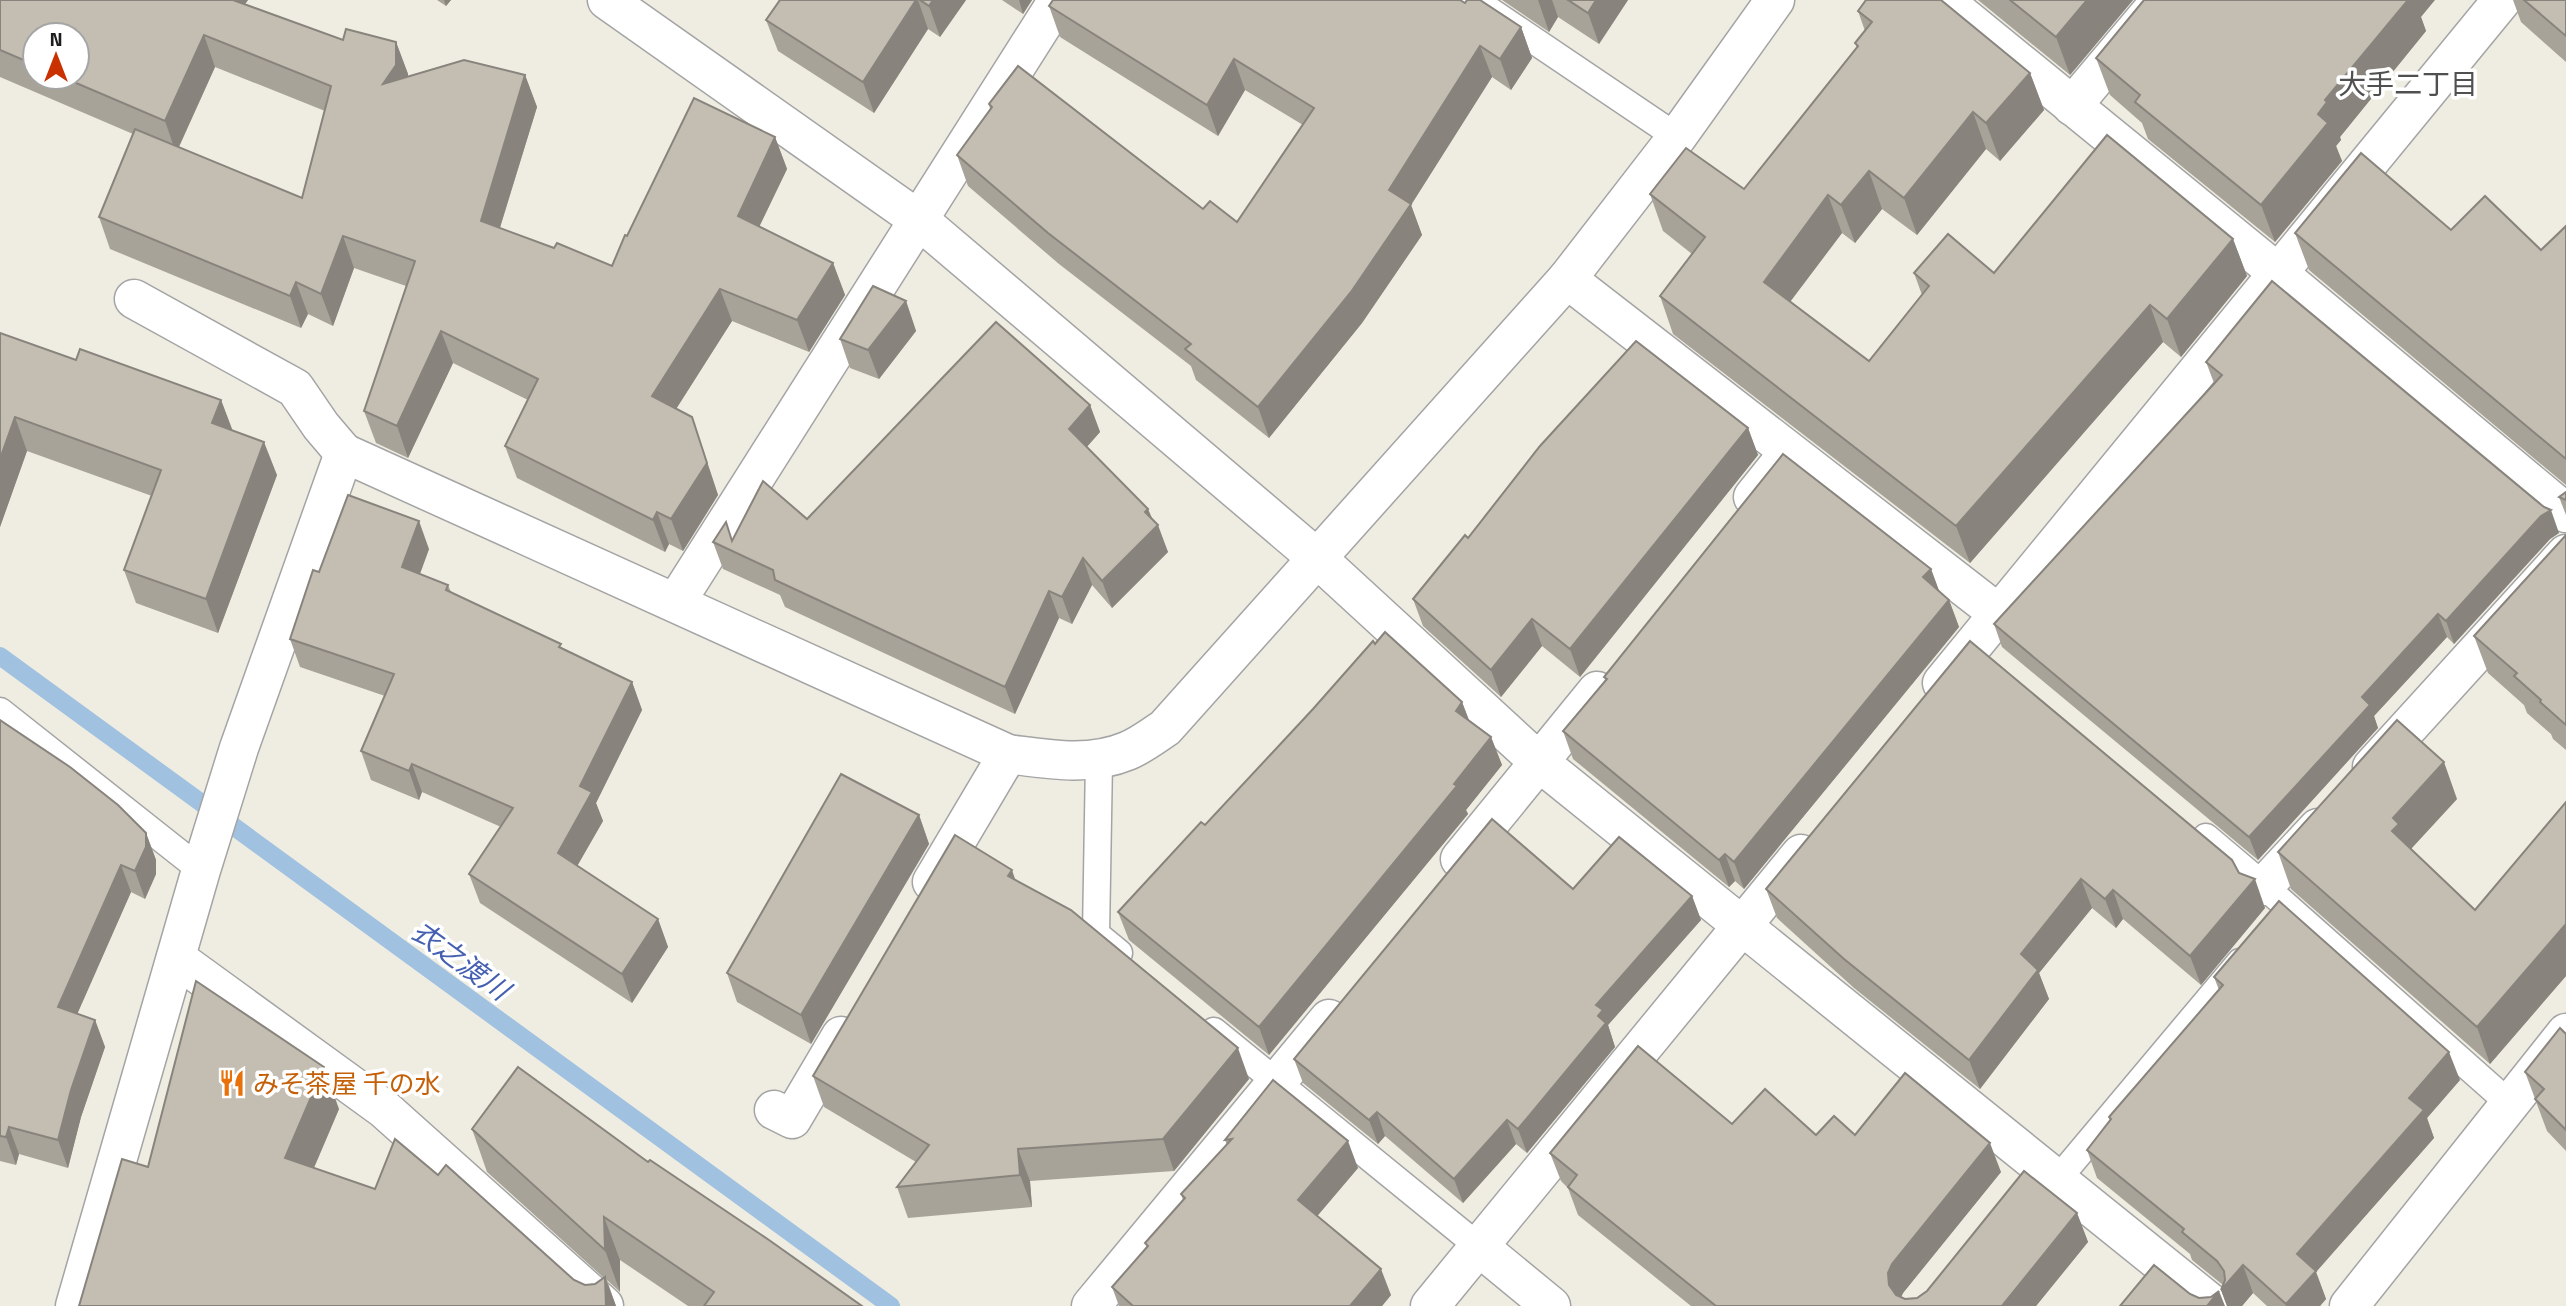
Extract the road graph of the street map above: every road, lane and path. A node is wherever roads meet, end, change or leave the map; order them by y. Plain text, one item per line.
1 (608, 0) edge
2 (1058, 0) edge
3 (1474, 0) edge
4 (1775, 0) edge
5 (1943, 0) edge
6 (2161, 0) edge
7 (2502, 0) edge
8 (2072, 106) junction
9 (1677, 137) junction
10 (919, 220) junction
11 (2278, 273) junction
12 (1567, 279) junction
13 (134, 299) dead end
14 (1789, 452) junction
15 (344, 453) junction
16 (2566, 513) edge
17 (1729, 527) edge
18 (2566, 554) edge
19 (1318, 559) junction
20 (676, 602) junction
21 (1999, 614) junction
22 (1617, 666) edge
23 (1922, 707) edge
24 (0, 711) edge
25 (1007, 754) junction
26 (1099, 760) junction
27 (1539, 762) junction
28 (2192, 826) edge
29 (1819, 832) edge
30 (201, 870) junction
31 (1434, 891) edge
32 (2275, 897) junction
33 (917, 907) edge
34 (1742, 925) junction
35 (176, 958) junction
36 (1138, 969) edge
37 (1346, 997) edge
38 (861, 1001) edge
39 (1191, 1013) edge
40 (2566, 1033) edge
41 (1276, 1083) junction
42 (2510, 1104) junction
43 (775, 1110) dead end
44 (2047, 1171) junction
45 (2011, 1194) edge
46 (1478, 1246) junction
47 (75, 1306) edge
48 (604, 1306) edge
49 (1091, 1306) edge
50 (1430, 1306) edge
51 (1551, 1306) edge
52 (2214, 1306) edge
53 (2349, 1306) edge

1 - 10 street
2 - 10 street
3 - 9 lane
4 - 9 street
5 - 8 street
6 - 8 street
7 - 11 street
8 - 11 street
9 - 12 street
10 - 19 street
10 - 20 street
11 - 16 street
11 - 21 street
12 - 14 street
12 - 19 street
13 - 15 street
14 - 17 street
14 - 21 street
15 - 20 street
15 - 30 street
18 - 32 street
19 - 26 street
19 - 27 street
20 - 25 street
21 - 23 street
22 - 27 street
24 - 30 lane
25 - 26 street
25 - 33 street
26 - 36 lane
27 - 31 street
27 - 34 street
28 - 32 lane
29 - 34 street
30 - 35 street
32 - 42 lane
32 - 44 lane
34 - 44 street
34 - 46 street
35 - 47 street
35 - 48 street
37 - 41 street
38 - 43 street
39 - 41 lane
40 - 42 street
41 - 46 lane
41 - 49 street
42 - 53 street
44 - 45 street
44 - 52 street
46 - 50 street
46 - 51 street

